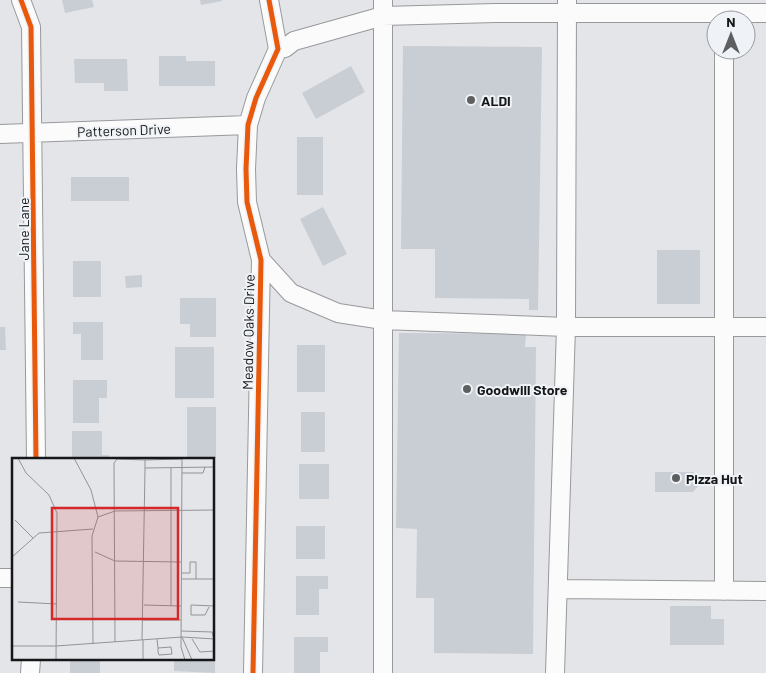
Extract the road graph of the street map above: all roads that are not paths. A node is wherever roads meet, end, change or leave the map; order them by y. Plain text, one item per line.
1 (21, 0) edge
2 (268, 0) edge
3 (567, 6) edge
4 (383, 8) edge
5 (706, 10) edge
6 (278, 49) junction
7 (724, 60) edge
8 (248, 125) junction
9 (34, 133) junction
10 (0, 134) edge
11 (261, 260) junction
12 (383, 320) junction
13 (566, 327) junction
14 (724, 327) junction
15 (766, 327) edge
16 (36, 458) edge
17 (559, 590) junction
18 (724, 591) junction
19 (766, 591) edge
20 (31, 660) edge
21 (30, 673) edge
22 (253, 673) edge
23 (383, 673) edge
24 (555, 673) edge

1 - 9 street, Jane Lane
2 - 6 street
3 - 4 street
3 - 5 street
3 - 13 street
4 - 6 street
4 - 12 street
6 - 8 street, Meadow Oaks Drive
7 - 14 street
8 - 9 street, Patterson Drive
8 - 11 street, Meadow Oaks Drive
9 - 10 street, Patterson Drive
9 - 16 street, Jane Lane
11 - 12 street, Meadow Oaks Drive
11 - 22 street, Meadow Oaks Drive
12 - 13 street, Meadow Oaks Drive
12 - 23 street
13 - 14 street, Meadow Oaks Drive
13 - 17 street
14 - 15 street, Meadow Oaks Drive
14 - 18 street
17 - 18 street
17 - 24 street
18 - 19 street
20 - 21 street

